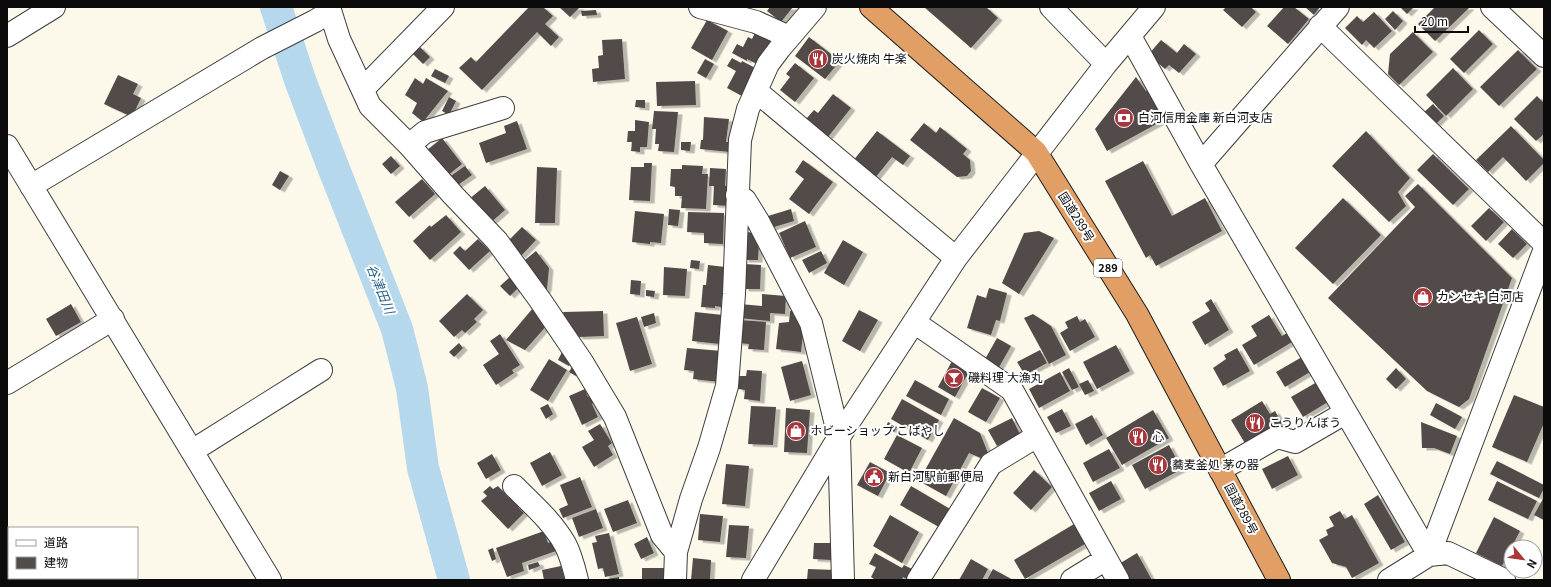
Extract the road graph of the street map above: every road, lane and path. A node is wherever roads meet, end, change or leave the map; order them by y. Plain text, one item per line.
1 (54, 7) edge
2 (443, 7) edge
3 (700, 7) edge
4 (815, 7) edge
5 (871, 7) edge
6 (1051, 7) edge
7 (1154, 7) edge
8 (1338, 7) edge
9 (1492, 7) edge
10 (325, 14) edge
11 (1320, 26) junction
12 (7, 36) edge
13 (1130, 36) junction
14 (789, 37) junction
15 (1544, 56) edge
16 (1106, 64) junction
17 (363, 89) junction
18 (756, 91) junction
19 (503, 108) dead end
20 (409, 145) junction
21 (7, 146) edge
22 (1036, 152) junction
23 (1201, 164) junction
24 (31, 186) junction
25 (737, 195) junction
26 (1544, 243) edge
27 (1544, 251) edge
28 (956, 258) junction
29 (113, 320) junction
30 (914, 322) junction
31 (321, 370) dead end
32 (7, 383) edge
33 (1345, 412) junction
34 (1037, 436) junction
35 (839, 437) junction
36 (192, 451) junction
37 (1220, 470) junction
38 (514, 486) dead end
39 (676, 552) junction
40 (1429, 555) junction
41 (1106, 559) junction
42 (270, 580) edge
43 (577, 580) edge
44 (675, 580) edge
45 (753, 580) edge
46 (843, 580) edge
47 (918, 580) edge
48 (1072, 580) edge
49 (1118, 580) edge
50 (1278, 580) edge
51 (1389, 580) edge
52 (1504, 580) edge

1 - 12 street
2 - 17 street
3 - 14 street
4 - 14 street
5 - 22 highway, 国道289号 / 289
6 - 16 street
7 - 13 street
8 - 11 street
9 - 15 street
10 - 17 street
10 - 24 street
11 - 23 street
11 - 26 street
13 - 16 street
13 - 23 street
14 - 18 street
16 - 22 street
17 - 20 street
18 - 25 street
18 - 28 street
19 - 20 street
20 - 39 street
21 - 24 street
22 - 28 street
22 - 37 highway, 国道289号 / 289
23 - 33 street
24 - 29 street
25 - 35 street
25 - 39 street
27 - 40 street
28 - 30 street
29 - 32 street
29 - 36 street
30 - 34 street
30 - 35 street
31 - 36 street
33 - 37 street
33 - 40 street
34 - 41 street
34 - 47 street
35 - 45 street
35 - 46 street
36 - 42 street
37 - 50 highway, 国道289号 / 289
38 - 43 street
39 - 44 street
40 - 51 street
40 - 52 street
41 - 48 street
41 - 49 street

